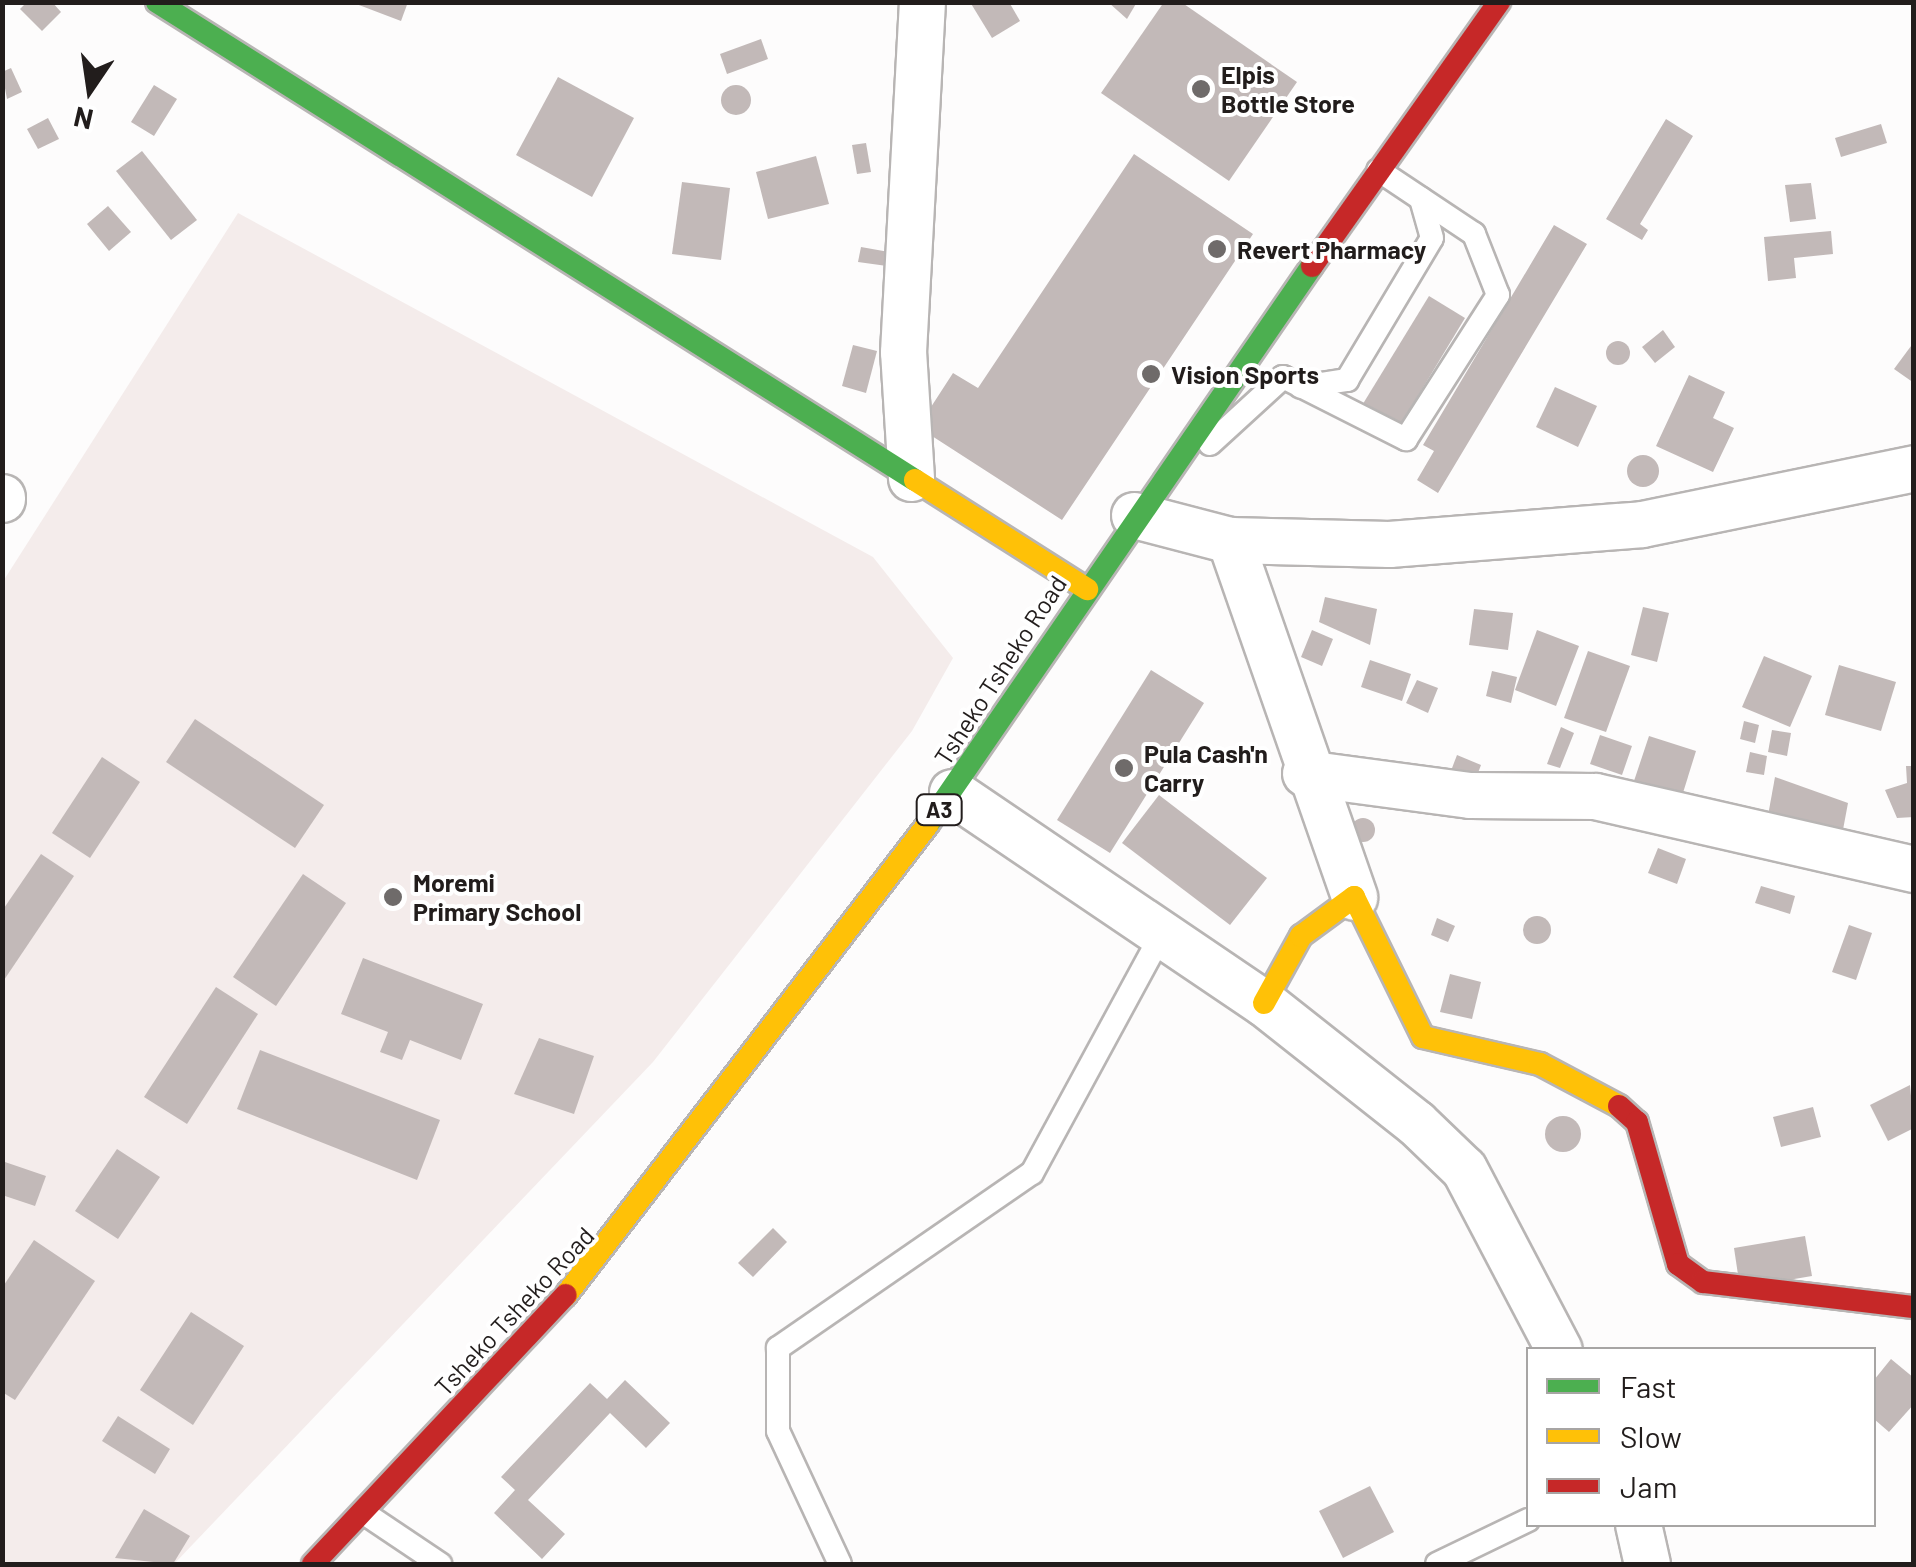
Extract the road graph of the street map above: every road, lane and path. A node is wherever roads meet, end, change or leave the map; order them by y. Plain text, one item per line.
1 (158, 2) edge
2 (1500, 2) edge
3 (916, 9) edge
4 (1375, 168) junction
5 (1420, 199) junction
6 (1301, 386) junction
7 (1914, 468) edge
8 (911, 478) junction
9 (1134, 515) junction
10 (1230, 540) junction
11 (1086, 589) junction
12 (1305, 773) junction
13 (952, 792) junction
14 (1914, 869) edge
15 (1354, 897) junction
16 (1160, 938) junction
17 (1264, 1002) junction
18 (1914, 1308) edge
19 (1557, 1347) edge
20 (364, 1513) junction
21 (1526, 1521) edge
22 (1639, 1527) edge
23 (312, 1564) edge
24 (440, 1564) edge
25 (840, 1564) edge
26 (1437, 1564) edge
27 (1647, 1564) edge

1 - 8 main road
2 - 4 main road, Tsheko Tsheko Road / A3
3 - 8 street
4 - 5 lane
4 - 9 main road, Tsheko Tsheko Road / A3
5 - 6 lane
5 - 6 lane
6 - 9 lane
7 - 10 street
8 - 11 main road
9 - 10 street
9 - 11 main road, Tsheko Tsheko Road / A3
10 - 12 street
11 - 13 main road, Tsheko Tsheko Road / A3
12 - 14 street
12 - 15 street
13 - 16 street
13 - 20 main road, Tsheko Tsheko Road / A3
15 - 17 main road
15 - 18 main road
16 - 17 street
16 - 25 lane
17 - 19 street
20 - 23 main road, Tsheko Tsheko Road / A3
20 - 24 lane
21 - 26 lane
22 - 27 street

